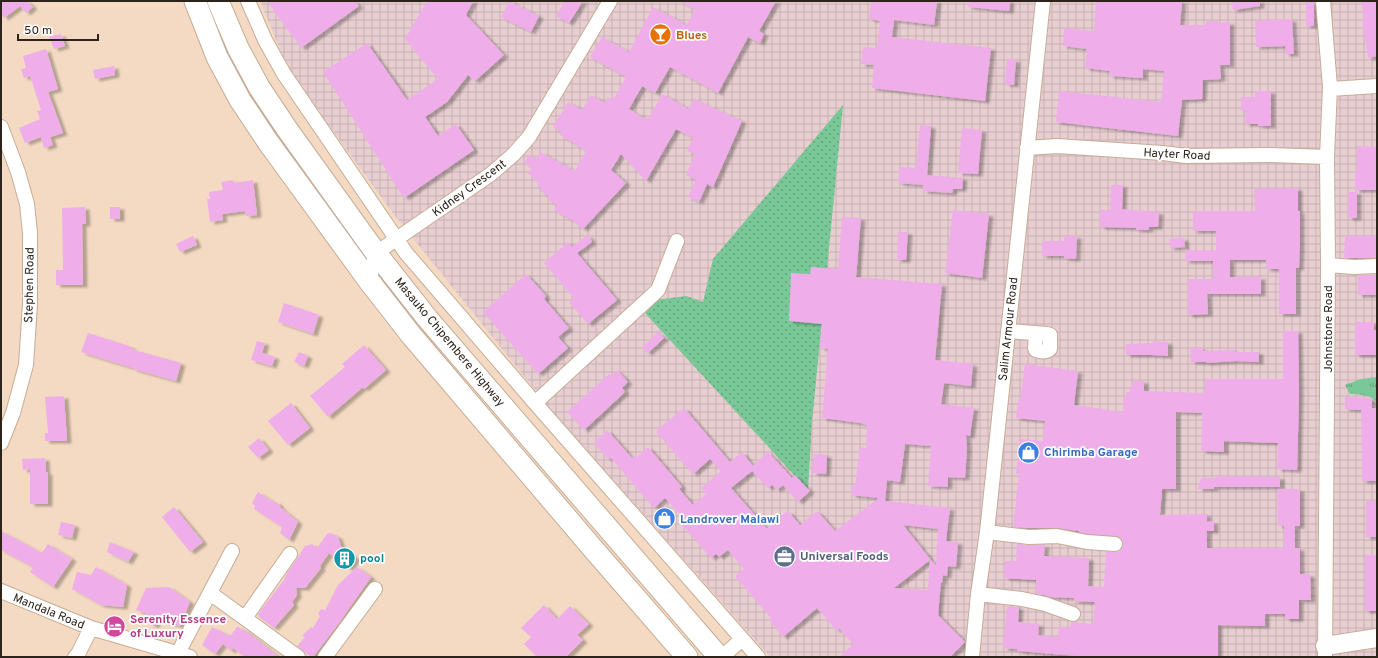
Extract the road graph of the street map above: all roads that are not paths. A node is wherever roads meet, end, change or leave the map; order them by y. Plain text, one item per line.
1 (196, 1) edge
2 (218, 1) edge
3 (248, 1) edge
4 (610, 1) edge
5 (1043, 1) edge
6 (1323, 1) edge
7 (1377, 86) edge
8 (1330, 89) junction
9 (1, 128) edge
10 (1027, 148) junction
11 (1327, 156) junction
12 (397, 239) junction
13 (677, 241) dead end
14 (376, 253) junction
15 (1328, 265) junction
16 (1377, 266) edge
17 (369, 281) junction
18 (1008, 331) junction
19 (1036, 333) dead end
20 (535, 403) junction
21 (1, 442) edge
22 (987, 532) junction
23 (1115, 544) dead end
24 (232, 551) dead end
25 (290, 554) dead end
26 (375, 590) dead end
27 (1, 591) edge
28 (210, 593) junction
29 (978, 594) junction
30 (1073, 614) dead end
31 (245, 618) junction
32 (91, 628) junction
33 (1377, 638) edge
34 (742, 639) junction
35 (1325, 651) edge
36 (184, 655) edge
37 (75, 657) edge
38 (298, 657) edge
39 (325, 657) edge
40 (687, 657) edge
41 (721, 657) edge
42 (758, 657) edge
43 (972, 657) edge

1 - 17 highway, Masauko Chipembere Highway
2 - 14 highway, Masauko Chipembere Highway
3 - 12 street
4 - 12 street, Kidney Crescent
5 - 10 street, Salim Armour Road
6 - 8 street, Johnstone Road
7 - 8 street
8 - 11 street, Johnstone Road
9 - 21 street, Stephen Road
10 - 11 street, Hayter Road
10 - 18 street, Salim Armour Road
11 - 15 street, Johnstone Road
12 - 14 street, Kidney Crescent
12 - 20 street
13 - 20 street
14 - 17 street
14 - 41 highway, Masauko Chipembere Highway
15 - 16 street
15 - 35 street, Johnstone Road
17 - 40 highway, Masauko Chipembere Highway
18 - 19 street
18 - 22 street, Salim Armour Road
20 - 34 street
22 - 23 street
22 - 29 street, Salim Armour Road
24 - 28 street
25 - 31 street
26 - 39 street
27 - 32 street, Mandala Road
28 - 31 street
28 - 36 street
29 - 30 street
29 - 43 street, Salim Armour Road
31 - 38 street
32 - 36 street, Mandala Road
32 - 37 street
33 - 35 main road
34 - 41 street
34 - 42 street

